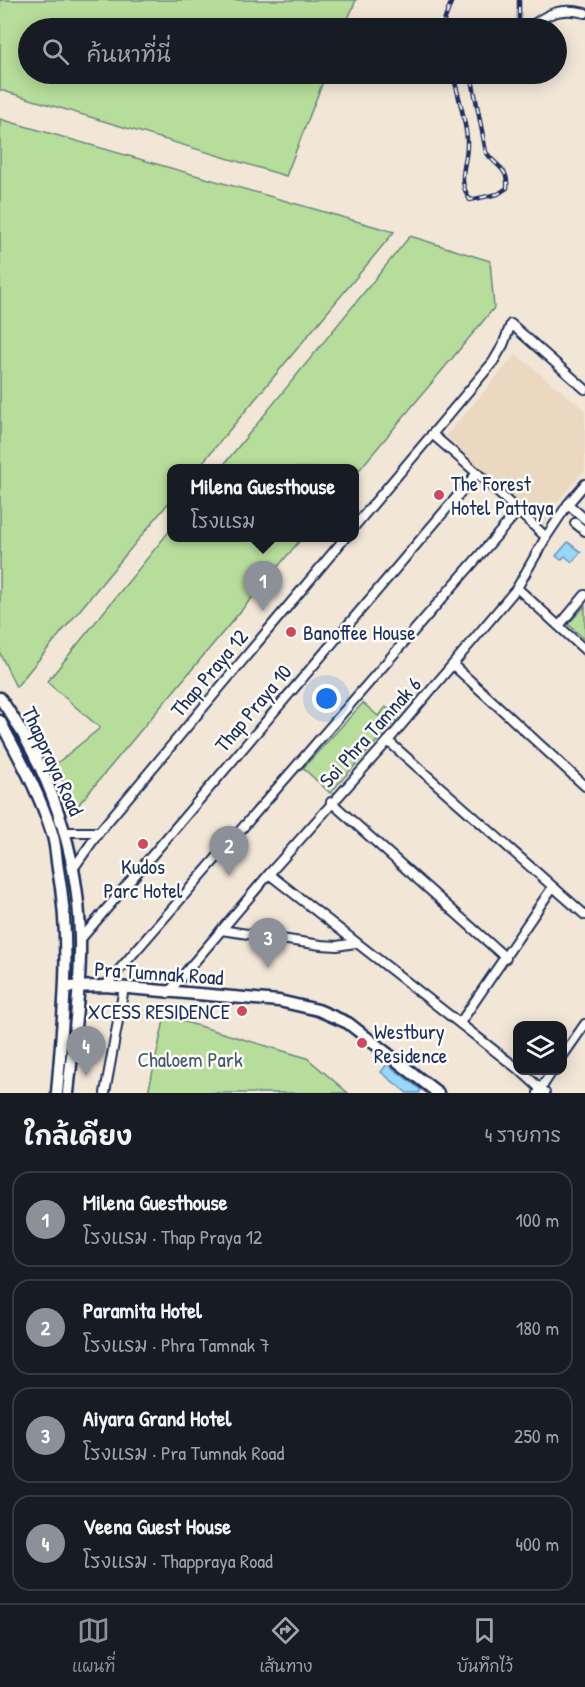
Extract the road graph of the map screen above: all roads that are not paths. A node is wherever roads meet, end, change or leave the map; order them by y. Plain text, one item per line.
1 (585, 13) edge
2 (541, 18) edge
3 (585, 389) edge
4 (432, 434) junction
5 (477, 473) junction
6 (585, 484) edge
7 (568, 504) junction
8 (519, 510) junction
9 (585, 519) edge
10 (359, 521) edge
11 (575, 523) dead end
12 (585, 531) edge
13 (546, 537) junction
14 (341, 542) edge
15 (517, 588) junction
16 (585, 595) edge
17 (559, 626) junction
18 (585, 650) edge
19 (453, 665) junction
20 (0, 698) edge
21 (0, 721) edge
22 (388, 741) junction
23 (36, 761) junction
24 (25, 767) junction
25 (43, 774) junction
26 (30, 780) junction
27 (585, 786) edge
28 (331, 802) junction
29 (65, 832) junction
30 (99, 832) junction
31 (72, 869) junction
32 (269, 874) junction
33 (552, 888) junction
34 (585, 915) edge
35 (79, 921) junction
36 (66, 923) junction
37 (221, 930) junction
38 (80, 940) junction
39 (355, 944) junction
40 (506, 958) junction
41 (105, 986) junction
42 (66, 987) junction
43 (78, 987) junction
44 (124, 988) junction
45 (168, 993) junction
46 (460, 1023) junction
47 (585, 1024) edge
48 (567, 1050) edge
49 (513, 1066) edge
50 (524, 1075) edge
51 (552, 1075) edge
52 (542, 1091) edge
53 (57, 1093) edge
54 (68, 1093) edge
55 (105, 1093) edge
56 (438, 1093) edge

1 - 2 street
3 - 4 street
4 - 5 street
4 - 10 street
5 - 8 street
5 - 38 street, Thap Praya 10
6 - 7 street, Soi Phra Tamnak 6
7 - 9 street
7 - 13 street, Soi Phra Tamnak 6
8 - 13 street
8 - 41 street
11 - 12 street
13 - 15 street, Soi Phra Tamnak 6
14 - 30 street, Thap Praya 12
15 - 17 street
15 - 19 street, Soi Phra Tamnak 6
16 - 17 street
17 - 18 street
19 - 22 street, Soi Phra Tamnak 6
19 - 27 street
20 - 23 main road, Thappraya Road
21 - 24 main road, Thappraya Road
22 - 28 street, Soi Phra Tamnak 6
22 - 33 street
23 - 24 main road
23 - 25 main road, Thappraya Road
24 - 26 main road, Thappraya Road
25 - 26 main road
25 - 29 main road, Thappraya Road
26 - 36 main road, Thappraya Road
28 - 32 street, Soi Phra Tamnak 6
28 - 40 street
29 - 30 street
29 - 31 main road, Thappraya Road
30 - 31 street, Thap Praya 12
31 - 35 main road, Thappraya Road
32 - 37 street, Soi Phra Tamnak 6
32 - 39 street
33 - 34 street
33 - 40 street
35 - 36 main road
35 - 38 main road, Thappraya Road
36 - 42 main road, Thappraya Road
37 - 39 street
37 - 45 street, Soi Phra Tamnak 6
38 - 43 main road, Thappraya Road
39 - 46 street
40 - 46 street
41 - 43 main road, Pra Tumnak Road
41 - 44 main road, Pra Tumnak Road
42 - 43 main road, Pra Tumnak Road
42 - 53 main road, Thappraya Road
43 - 54 main road, Thappraya Road
44 - 45 main road, Pra Tumnak Road
44 - 55 street
45 - 56 main road, Pra Tumnak Road
46 - 49 street
47 - 48 street
50 - 52 street
51 - 52 street

